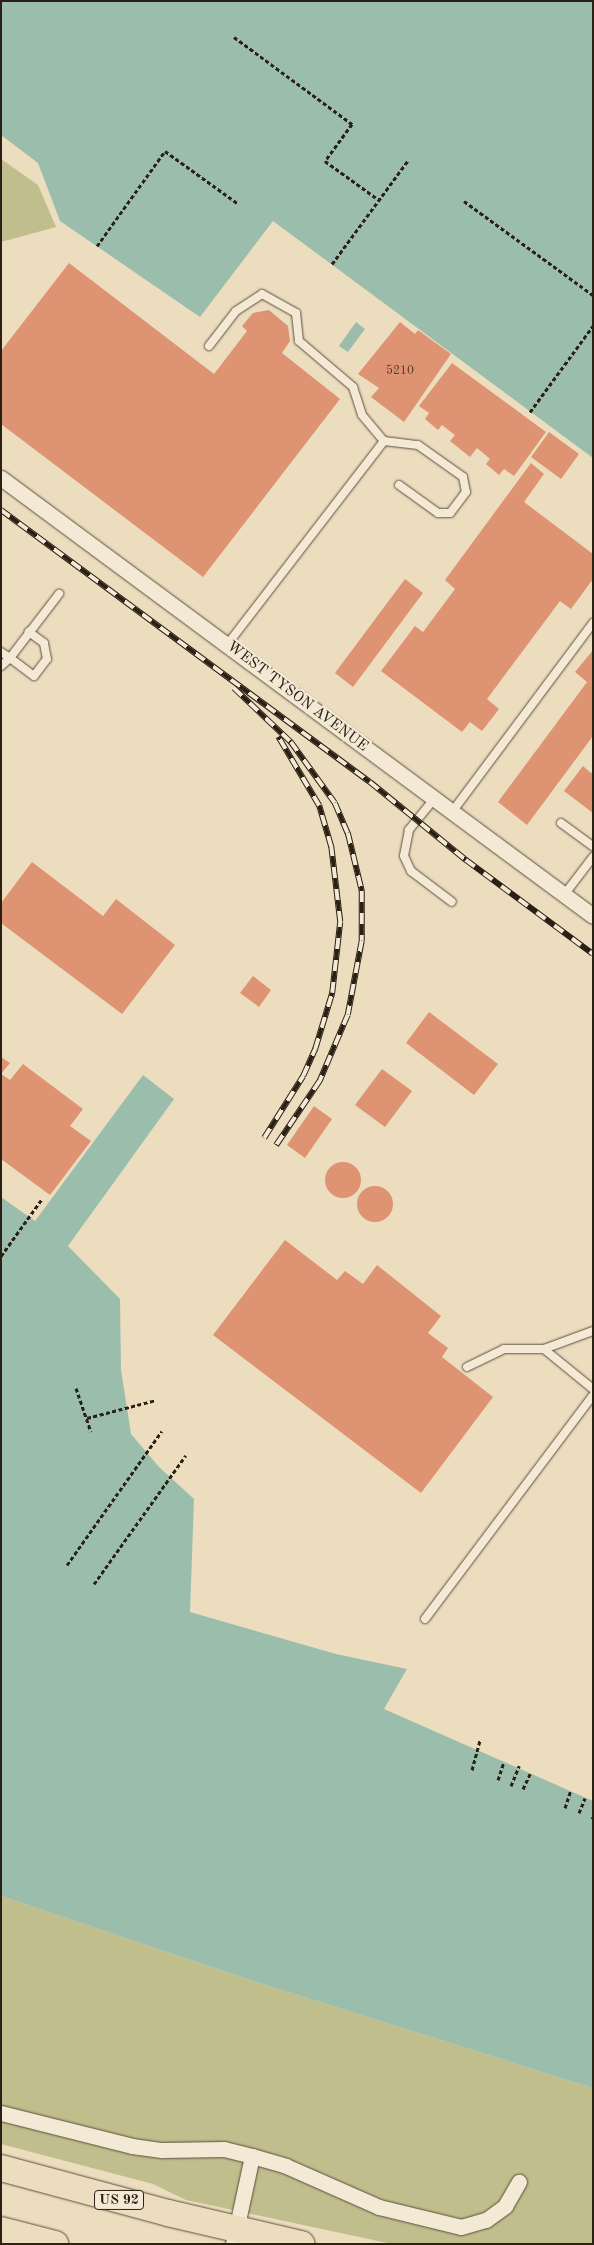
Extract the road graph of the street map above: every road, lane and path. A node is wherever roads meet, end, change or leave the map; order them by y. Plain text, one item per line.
1 (234, 38) dead end
2 (408, 159) dead end
3 (379, 200) junction
4 (464, 201) dead end
5 (237, 203) dead end
6 (97, 246) dead end
7 (332, 264) dead end
8 (593, 295) edge
9 (593, 326) edge
10 (209, 346) dead end
11 (530, 412) dead end
12 (384, 441) junction
13 (1, 478) edge
14 (399, 485) dead end
15 (59, 594) dead end
16 (593, 623) edge
17 (30, 632) junction
18 (227, 645) junction
19 (1, 652) edge
20 (10, 658) junction
21 (1, 666) edge
22 (434, 799) junction
23 (452, 812) junction
24 (561, 823) dead end
25 (593, 846) edge
26 (593, 857) edge
27 (564, 895) junction
28 (452, 902) dead end
29 (593, 916) edge
30 (42, 1199) dead end
31 (1, 1256) edge
32 (593, 1331) edge
33 (544, 1349) junction
34 (467, 1367) dead end
35 (76, 1388) dead end
36 (593, 1388) edge
37 (593, 1395) edge
38 (156, 1400) dead end
39 (87, 1418) junction
40 (162, 1431) dead end
41 (91, 1432) dead end
42 (186, 1455) dead end
43 (67, 1565) dead end
44 (94, 1584) dead end
45 (425, 1619) dead end
46 (480, 1740) dead end
47 (504, 1762) dead end
48 (519, 1766) dead end
49 (472, 1770) dead end
50 (530, 1774) dead end
51 (498, 1780) dead end
52 (511, 1786) dead end
53 (523, 1789) dead end
54 (571, 1790) dead end
55 (585, 1798) dead end
56 (565, 1808) dead end
57 (579, 1813) dead end
58 (1, 2113) edge
59 (252, 2156) junction
60 (1, 2168) edge
61 (519, 2182) dead end
62 (1, 2230) edge
63 (235, 2237) edge
64 (55, 2244) edge
65 (300, 2244) edge

1 - 3 path
2 - 3 path
3 - 7 path
4 - 8 path
5 - 6 path
9 - 11 path
10 - 12 lane
12 - 14 lane
12 - 18 lane
13 - 18 street, WEST TYSON AVENUE
15 - 17 lane
16 - 23 lane
17 - 20 lane
17 - 20 lane
18 - 22 street, WEST TYSON AVENUE
19 - 20 lane
20 - 21 lane
22 - 23 street, WEST TYSON AVENUE
22 - 28 lane
23 - 27 street, WEST TYSON AVENUE
24 - 25 lane
26 - 27 lane
27 - 29 street, WEST TYSON AVENUE
30 - 31 path
32 - 33 lane
33 - 34 lane
33 - 36 lane
35 - 39 path
37 - 45 lane
38 - 39 path
39 - 41 path
40 - 43 path
42 - 44 path
46 - 49 path
47 - 51 path
48 - 52 path
50 - 53 path
54 - 56 path
55 - 57 path
58 - 59 street
59 - 61 street
59 - 63 street
60 - 63 highway, US 92
62 - 64 highway
63 - 65 highway, US 92

